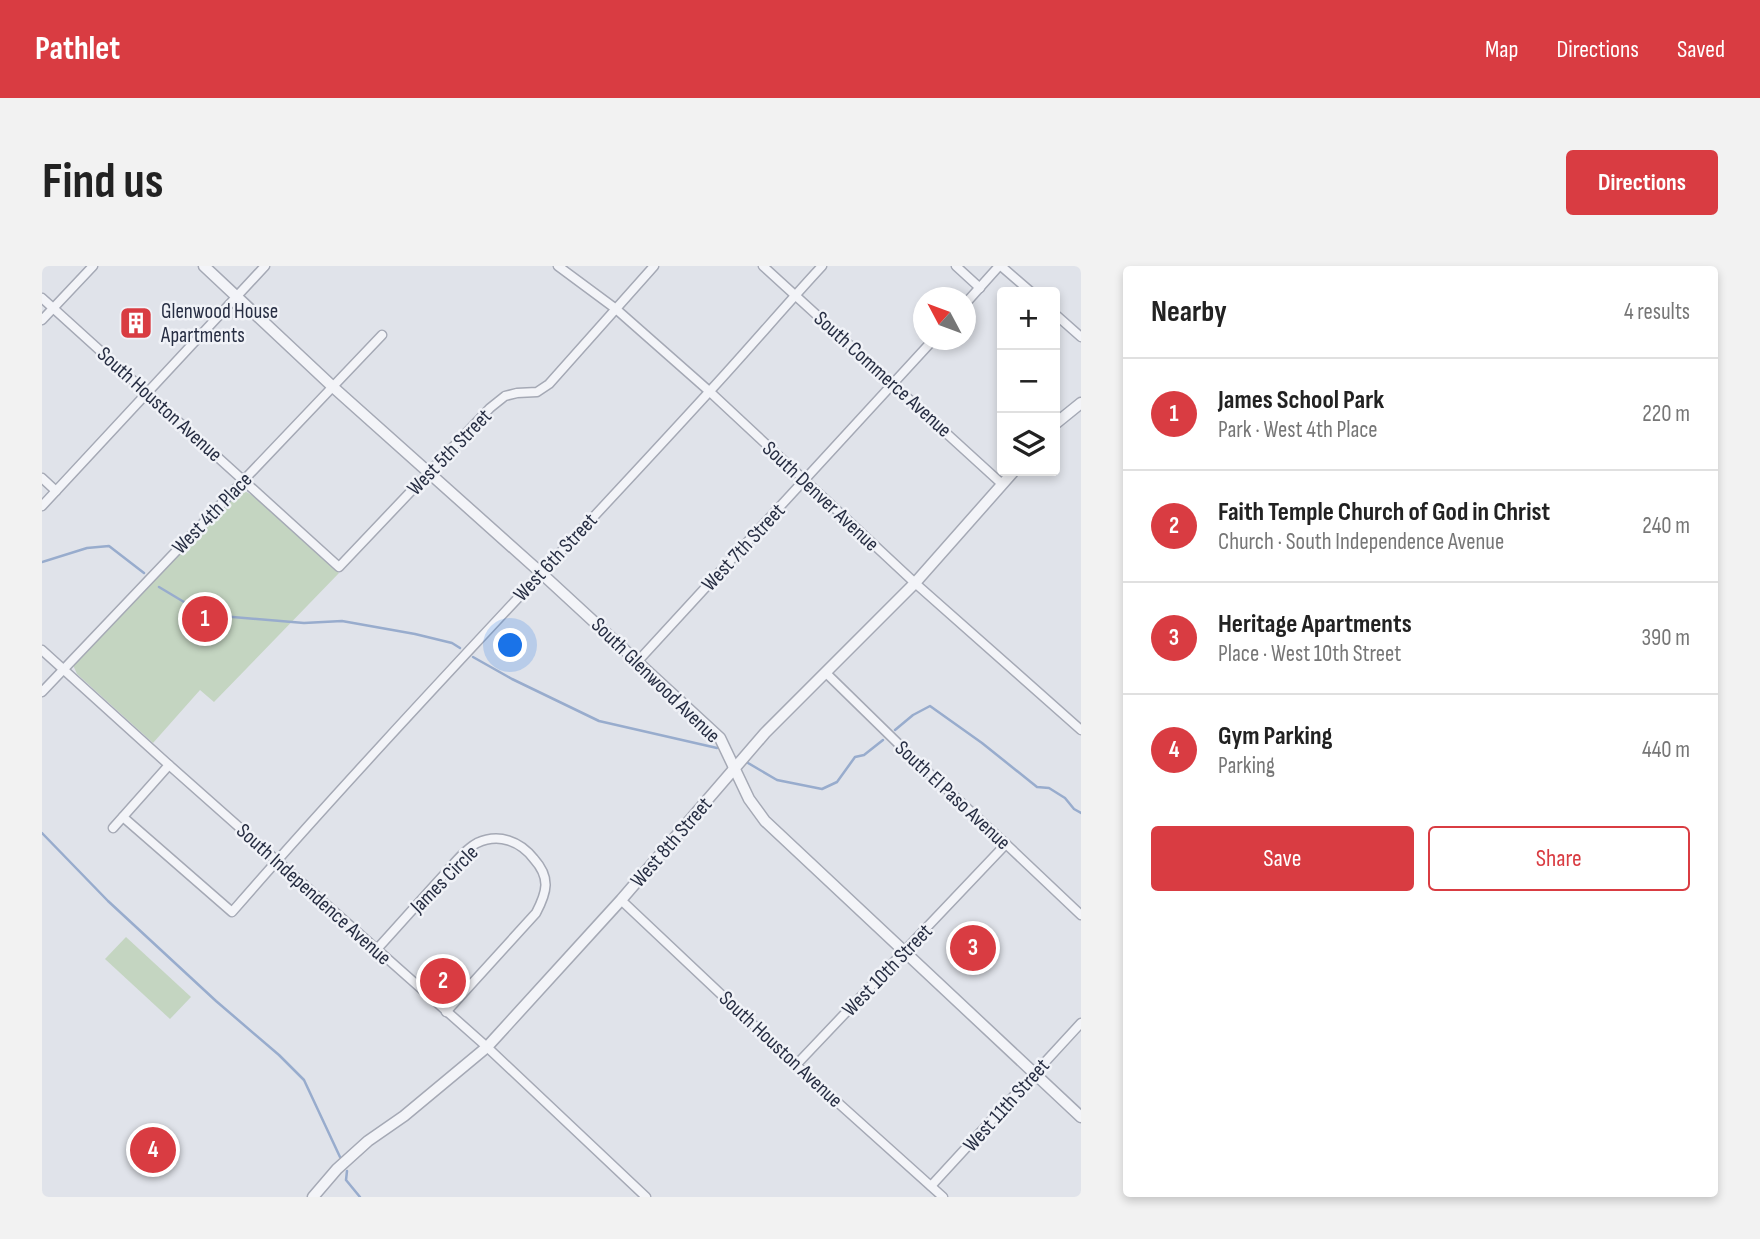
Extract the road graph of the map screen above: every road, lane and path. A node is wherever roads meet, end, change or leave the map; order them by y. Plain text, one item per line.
1 (93, 266) edge
2 (204, 266) edge
3 (265, 266) edge
4 (558, 266) edge
5 (654, 266) edge
6 (762, 266) edge
7 (822, 266) edge
8 (956, 266) edge
9 (1000, 266) edge
10 (1025, 287) edge
11 (980, 288) junction
12 (976, 292) edge
13 (796, 295) junction
14 (237, 296) junction
15 (42, 298) edge
16 (53, 308) junction
17 (616, 309) junction
18 (1060, 318) edge
19 (42, 320) edge
20 (382, 335) dead end
21 (1081, 337) edge
22 (924, 350) edge
23 (893, 384) junction
24 (333, 387) junction
25 (709, 391) junction
26 (147, 392) junction
27 (1081, 403) edge
28 (1060, 420) edge
29 (429, 472) junction
30 (1009, 476) edge
31 (42, 478) edge
32 (243, 479) junction
33 (804, 481) junction
34 (1002, 484) junction
35 (56, 491) junction
36 (42, 506) edge
37 (340, 567) joint
38 (540, 572) junction
39 (915, 583) junction
40 (42, 650) edge
41 (638, 661) junction
42 (63, 670) junction
43 (827, 673) junction
44 (42, 692) edge
45 (1081, 730) edge
46 (169, 765) junction
47 (736, 768) junction
48 (123, 817) junction
49 (113, 828) dead end
50 (1006, 844) junction
51 (277, 860) junction
52 (621, 900) junction
53 (1081, 915) edge
54 (377, 949) junction
55 (906, 951) junction
56 (446, 1012) junction
57 (1081, 1023) edge
58 (487, 1047) junction
59 (796, 1065) junction
60 (1034, 1073) junction
61 (1081, 1116) edge
62 (931, 1186) junction
63 (313, 1197) edge
64 (646, 1197) edge
65 (943, 1197) edge

1 - 16 street
2 - 14 street, South Glenwood Avenue
3 - 14 street
4 - 17 street, South Denver Avenue
5 - 17 street, West 5th Street
6 - 13 street, South Commerce Avenue
7 - 13 street, West 6th Street
8 - 11 street
9 - 10 street
9 - 11 street
11 - 12 street
13 - 23 street, South Commerce Avenue
13 - 25 street, West 6th Street
14 - 24 street, South Glenwood Avenue
14 - 26 street
15 - 16 street, South Houston Avenue
16 - 19 street
16 - 26 street, South Houston Avenue
17 - 25 street, South Denver Avenue
17 - 29 street, West 5th Street
18 - 21 street
20 - 24 street, West 4th Place
22 - 23 street, West 7th Street
23 - 33 street, West 7th Street
23 - 34 street, South Commerce Avenue
24 - 29 street, South Glenwood Avenue
24 - 32 street, West 4th Place
25 - 33 street, South Denver Avenue
25 - 38 street, West 6th Street
26 - 32 street, South Houston Avenue
26 - 35 street
27 - 28 street
29 - 37 street, West 5th Street
29 - 38 street, South Glenwood Avenue
30 - 34 street, West 8th Street
31 - 35 street
32 - 37 street, South Houston Avenue
32 - 42 street, West 4th Place
33 - 39 street, South Denver Avenue
33 - 41 street, West 7th Street
34 - 39 street, West 8th Street
35 - 36 street
38 - 41 street, South Glenwood Avenue
38 - 51 street, West 6th Street
39 - 43 street, West 8th Street
39 - 45 street, South Denver Avenue
40 - 42 street, South Independence Avenue
41 - 47 street, South Glenwood Avenue
42 - 44 street, West 4th Place
42 - 46 street, South Independence Avenue
43 - 47 street, West 8th Street
43 - 50 street, South El Paso Avenue
46 - 48 street
46 - 51 street, South Independence Avenue
47 - 52 street, West 8th Street
47 - 55 street, South Glenwood Avenue
48 - 49 street
48 - 51 street, West 6th Street
50 - 53 street, South El Paso Avenue
50 - 55 street, West 10th Street
51 - 54 street, South Independence Avenue
52 - 58 street, West 8th Street
52 - 59 street, South Houston Avenue
54 - 56 street, South Independence Avenue
54 - 56 street, James Circle
55 - 59 street, West 10th Street
55 - 60 street, South Glenwood Avenue
56 - 58 street, South Independence Avenue
57 - 60 street, West 11th Street
58 - 63 street, West 8th Street
58 - 64 street, South Independence Avenue
59 - 62 street, South Houston Avenue
60 - 61 street, South Glenwood Avenue
60 - 62 street, West 11th Street
62 - 65 street, South Houston Avenue

